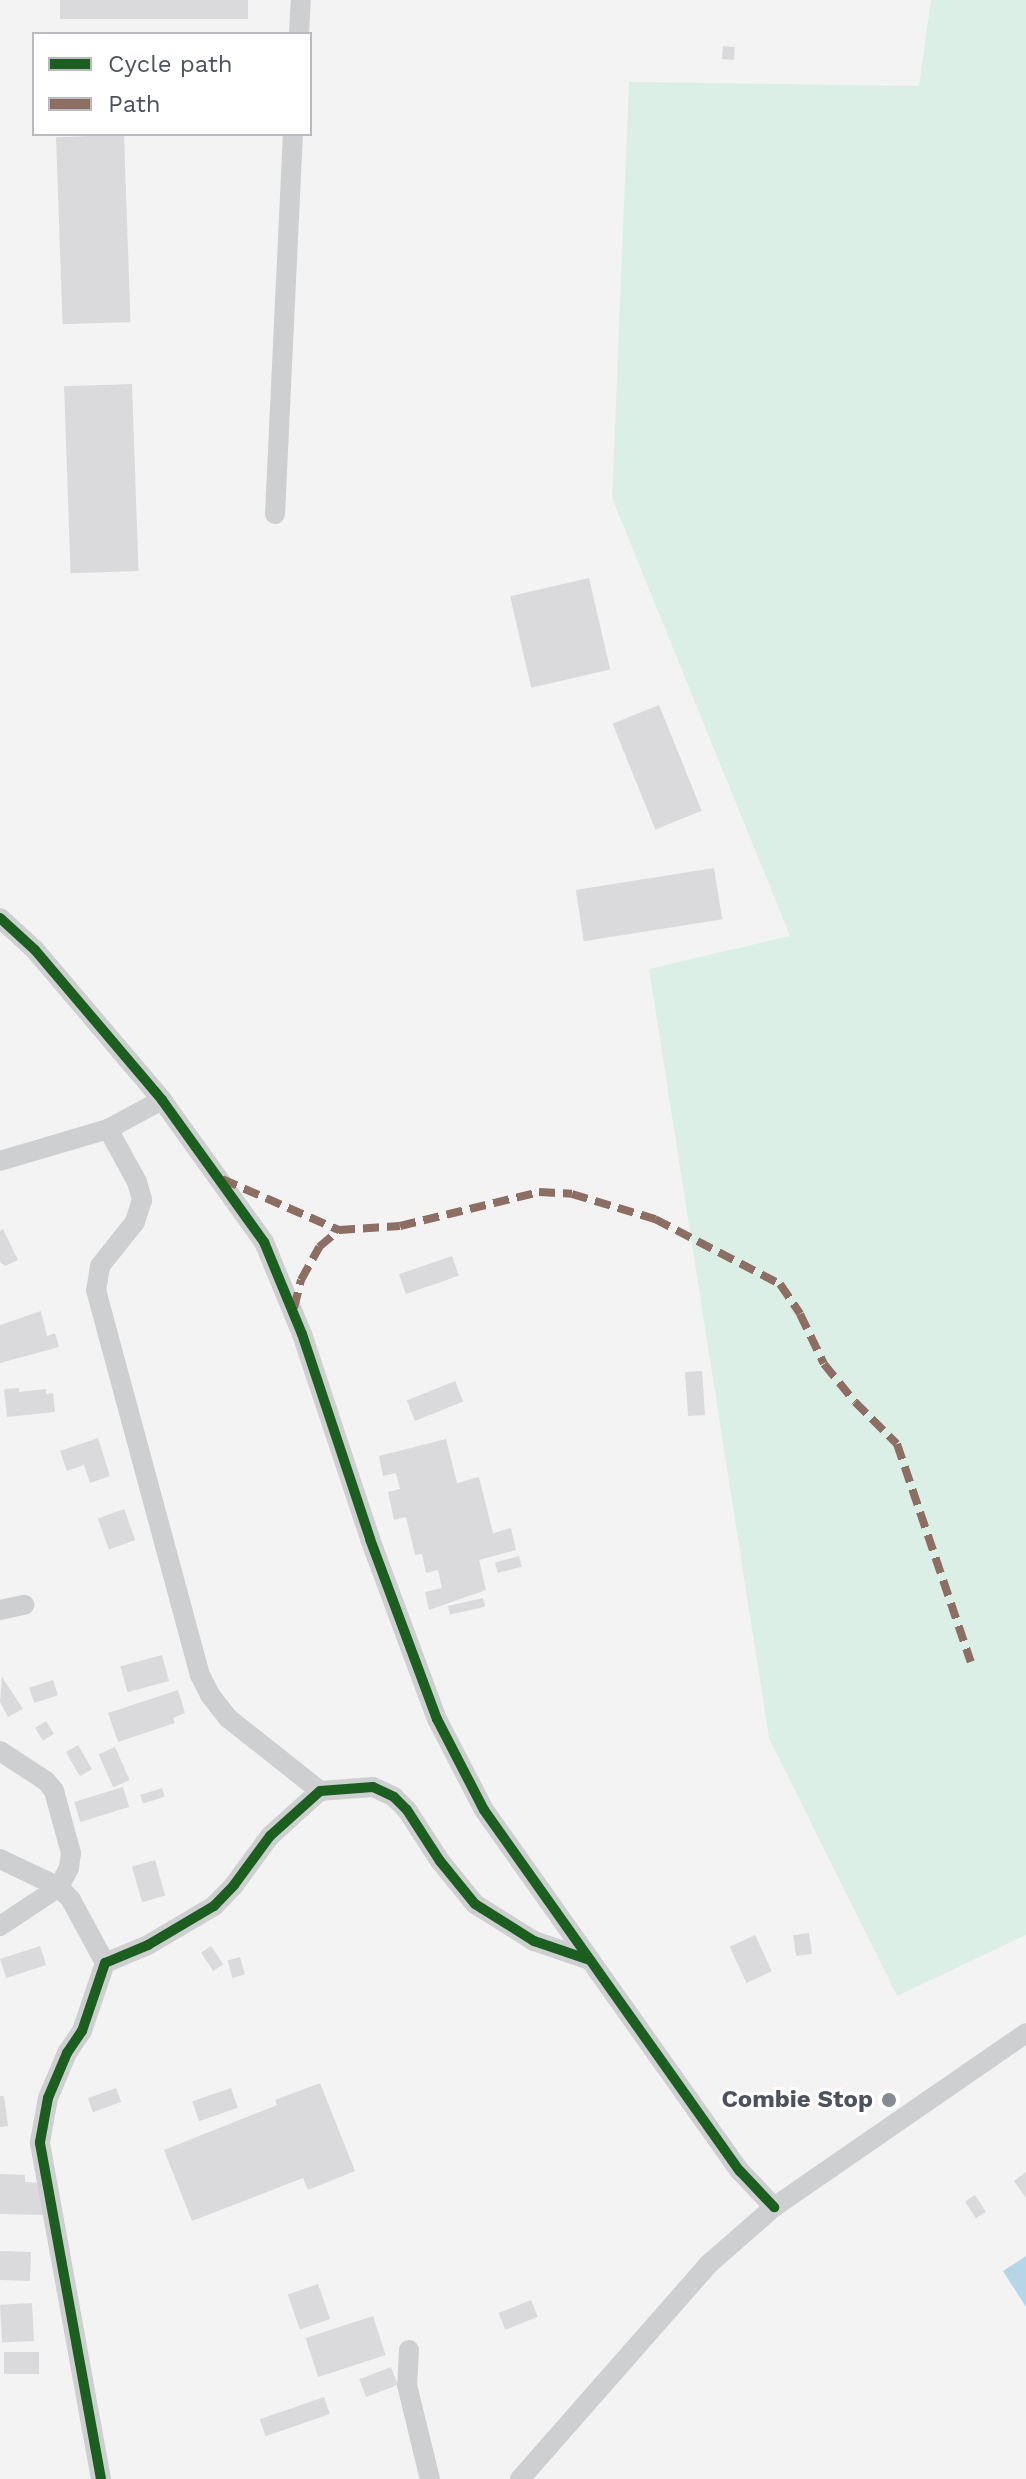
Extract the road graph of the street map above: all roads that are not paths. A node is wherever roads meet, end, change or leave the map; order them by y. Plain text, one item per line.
1 (301, 0) edge
2 (299, 32) edge
3 (293, 136) edge
4 (275, 514) dead end
5 (0, 918) edge
6 (162, 1100) junction
7 (108, 1129) junction
8 (0, 1161) edge
9 (24, 1605) dead end
10 (0, 1610) edge
11 (0, 1751) edge
12 (320, 1791) junction
13 (0, 1859) edge
14 (59, 1887) junction
15 (0, 1926) edge
16 (590, 1960) junction
17 (105, 1963) junction
18 (1026, 2033) edge
19 (774, 2207) junction
20 (409, 2350) dead end
21 (101, 2479) edge
22 (430, 2479) edge
23 (520, 2479) edge

1 - 2 street
3 - 4 street
5 - 6 street
6 - 7 street
6 - 16 street
7 - 8 street
7 - 12 street
9 - 10 street
11 - 14 street
12 - 16 street
12 - 17 street
13 - 14 street
14 - 15 street
14 - 17 street
16 - 19 street
17 - 21 street
18 - 19 street
19 - 23 street
20 - 22 street

